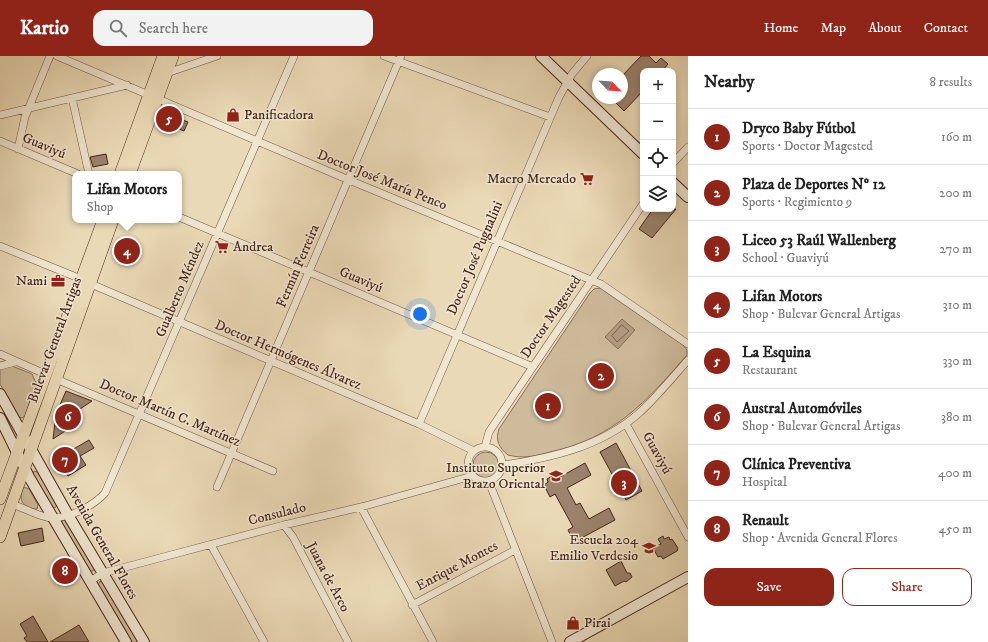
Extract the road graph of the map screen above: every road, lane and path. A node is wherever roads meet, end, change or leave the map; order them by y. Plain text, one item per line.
1 (50, 56) edge
2 (57, 56) edge
3 (163, 56) edge
4 (173, 56) edge
5 (217, 56) edge
6 (294, 56) edge
7 (384, 56) edge
8 (541, 56) edge
9 (587, 56) edge
10 (400, 59) edge
11 (167, 73) junction
12 (567, 81) junction
13 (127, 85) junction
14 (153, 96) junction
15 (72, 98) junction
16 (29, 108) junction
17 (0, 115) edge
18 (550, 117) junction
19 (0, 141) edge
20 (257, 142) junction
21 (688, 147) edge
22 (18, 149) junction
23 (640, 151) edge
24 (676, 160) edge
25 (88, 171) edge
26 (121, 171) edge
27 (131, 171) edge
28 (72, 172) edge
29 (348, 180) junction
30 (676, 185) edge
31 (688, 197) edge
32 (640, 208) edge
33 (182, 218) edge
34 (104, 223) edge
35 (218, 233) junction
36 (497, 241) junction
37 (0, 246) edge
38 (309, 272) junction
39 (591, 280) junction
40 (86, 282) junction
41 (180, 323) junction
42 (457, 335) junction
43 (688, 344) edge
44 (0, 354) edge
45 (688, 360) edge
46 (271, 361) junction
47 (17, 362) junction
48 (0, 366) edge
49 (533, 367) junction
50 (45, 374) junction
51 (56, 379) junction
52 (0, 394) edge
53 (140, 414) junction
54 (0, 418) edge
55 (419, 424) junction
56 (626, 424) junction
57 (28, 442) junction
58 (484, 447) junction
59 (474, 451) junction
60 (232, 454) junction
61 (21, 461) junction
62 (503, 465) junction
63 (273, 471) dead end
64 (472, 476) junction
65 (489, 482) junction
66 (217, 487) dead end
67 (0, 499) edge
68 (12, 504) junction
69 (361, 508) junction
70 (68, 515) junction
71 (8, 516) junction
72 (53, 518) junction
73 (284, 525) junction
74 (0, 536) edge
75 (688, 538) edge
76 (211, 545) junction
77 (515, 550) junction
78 (103, 573) junction
79 (688, 577) edge
80 (90, 581) junction
81 (412, 605) junction
82 (126, 642) edge
83 (144, 642) edge
84 (264, 642) edge
85 (348, 642) edge
86 (433, 642) edge
87 (552, 642) edge
88 (570, 642) edge

1 - 16 street
2 - 13 street, Doctor José María Penco
3 - 14 main road
4 - 11 main road
5 - 11 street
6 - 20 street, Gualberto Méndez
7 - 10 street
8 - 12 main road
9 - 12 street, Doctor José Pugnalini
10 - 18 street
10 - 29 street, Fermín Ferreira
11 - 14 main road
12 - 18 street, Doctor José Pugnalini
12 - 23 main road
13 - 14 street, Doctor José María Penco
13 - 15 street
14 - 20 street, Doctor José María Penco
14 - 26 main road
14 - 27 main road
15 - 16 street
15 - 25 street
16 - 17 street
16 - 22 street
18 - 36 street, Doctor José Pugnalini
19 - 22 street, Guaviyú
20 - 29 street, Doctor José María Penco
20 - 35 street, Gualberto Méndez
21 - 24 street
22 - 28 street, Guaviyú
29 - 36 street, Doctor José María Penco
29 - 38 street, Fermín Ferreira
30 - 31 main road
32 - 39 street, Doctor Magested
33 - 35 street, Guaviyú
34 - 40 main road, Bulevar General Artigas
35 - 38 street, Guaviyú
35 - 41 street, Gualberto Méndez
36 - 39 street, Doctor José María Penco
36 - 42 street, Doctor José Pugnalini
37 - 40 street, Doctor Hermógenes Álvarez
38 - 42 street, Guaviyú
38 - 46 street, Fermín Ferreira
39 - 43 street, Doctor José María Penco
39 - 49 street, Doctor Magested
40 - 41 street, Doctor Hermógenes Álvarez
40 - 50 main road, Bulevar General Artigas
40 - 51 main road, Bulevar General Artigas
41 - 46 street, Doctor Hermógenes Álvarez
41 - 53 street, Gualberto Méndez
42 - 49 street, Guaviyú
42 - 55 street, Doctor José Pugnalini
44 - 47 street
45 - 56 street
46 - 55 street, Doctor Hermógenes Álvarez
46 - 60 street, Fermín Ferreira
47 - 48 street
47 - 50 street
49 - 58 street, Doctor Magested
50 - 57 main road, Bulevar General Artigas
51 - 53 street, Doctor Martín C. Martínez
51 - 57 main road, Bulevar General Artigas
52 - 57 main road, Avenida General Flores
53 - 60 street, Doctor Martín C. Martínez
53 - 70 street, Gualberto Méndez
54 - 61 main road, Avenida General Flores
55 - 59 street, Doctor Hermógenes Álvarez
56 - 62 street
56 - 75 street, Guaviyú
57 - 61 main road, Bulevar General Artigas
57 - 61 main road, Bulevar General Artigas
57 - 70 main road, Avenida General Flores
58 - 59 street
58 - 62 street
59 - 64 street
60 - 63 street, Doctor Martín C. Martínez
60 - 66 street, Fermín Ferreira
61 - 67 main road, Bulevar General Artigas
61 - 68 main road, Bulevar General Artigas
61 - 71 main road, Bulevar General Artigas
61 - 72 main road, Avenida General Flores
62 - 65 street
64 - 65 street
64 - 69 street, Consulado
65 - 77 street
68 - 71 main road, Bulevar General Artigas
68 - 72 street
69 - 73 street, Consulado
69 - 81 street
70 - 72 street, Gualberto Méndez
70 - 78 main road, Avenida General Flores
71 - 74 main road, Bulevar General Artigas
72 - 80 main road, Avenida General Flores
73 - 76 street, Consulado
73 - 85 street, Juana de Arco
76 - 78 street, Consulado
76 - 84 street
77 - 81 street, Enrique Montes
77 - 87 street
78 - 80 street, Consulado
78 - 83 main road, Avenida General Flores
79 - 88 main road
80 - 82 main road, Avenida General Flores
81 - 86 street

